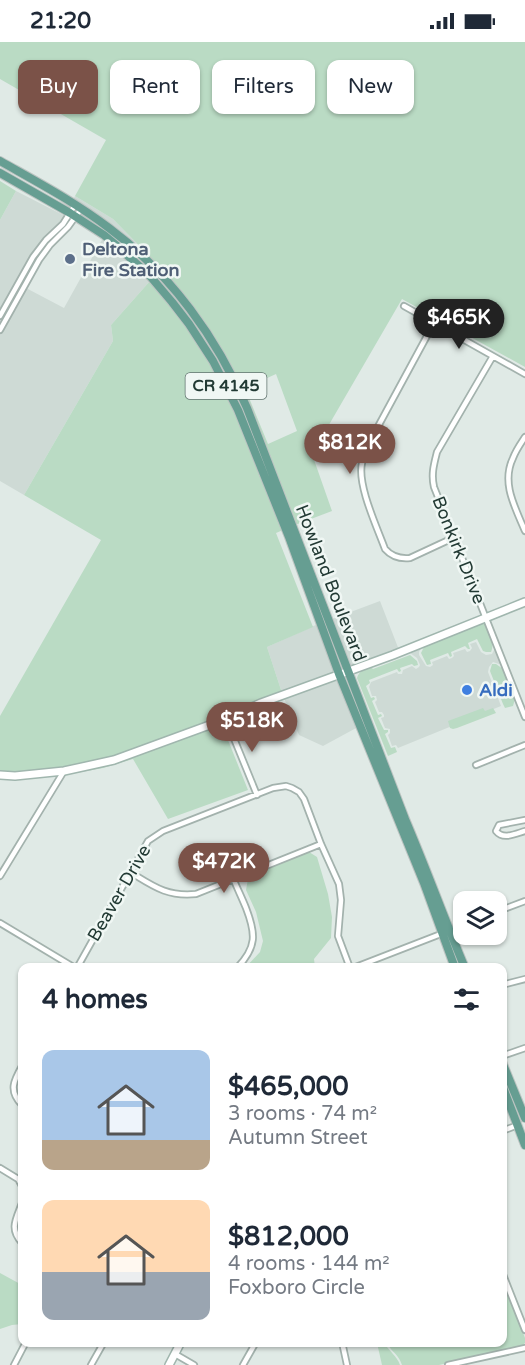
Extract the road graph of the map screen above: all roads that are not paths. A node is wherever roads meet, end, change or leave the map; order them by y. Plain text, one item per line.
1 (0, 161) edge
2 (0, 173) edge
3 (78, 207) junction
4 (73, 215) junction
5 (404, 306) dead end
6 (0, 316) edge
7 (434, 323) junction
8 (0, 330) edge
9 (493, 356) junction
10 (525, 374) edge
11 (525, 437) edge
12 (525, 531) edge
13 (453, 538) junction
14 (525, 602) edge
15 (486, 618) junction
16 (349, 671) junction
17 (339, 674) junction
18 (525, 717) edge
19 (226, 719) junction
20 (525, 745) edge
21 (476, 765) dead end
22 (64, 771) junction
23 (0, 775) edge
24 (257, 795) junction
25 (525, 820) edge
26 (525, 831) edge
27 (321, 844) junction
28 (130, 873) junction
29 (0, 876) edge
30 (233, 878) junction
31 (525, 901) edge
32 (507, 908) edge
33 (0, 923) edge
34 (453, 929) edge
35 (446, 932) junction
36 (68, 963) edge
37 (79, 963) edge
38 (241, 963) edge
39 (349, 963) edge
40 (364, 963) edge
41 (454, 963) edge
42 (462, 963) edge
43 (525, 979) edge
44 (507, 984) edge
45 (525, 1048) edge
46 (507, 1054) edge
47 (18, 1074) edge
48 (507, 1074) edge
49 (507, 1098) edge
50 (18, 1100) edge
51 (525, 1118) edge
52 (518, 1125) junction
53 (507, 1129) edge
54 (525, 1145) edge
55 (0, 1168) edge
56 (18, 1179) edge
57 (18, 1214) edge
58 (18, 1238) edge
59 (507, 1285) edge
60 (525, 1330) edge
61 (23, 1347) edge
62 (101, 1347) edge
63 (178, 1347) edge
64 (253, 1347) edge
65 (343, 1347) edge
66 (525, 1348) edge
67 (175, 1354) junction
68 (14, 1365) edge
69 (91, 1365) edge
70 (169, 1365) edge
71 (194, 1365) edge
72 (243, 1365) edge
73 (347, 1365) edge
74 (448, 1365) edge

1 - 3 main road, Howland Boulevard / CR 4145
2 - 4 main road, Howland Boulevard / CR 4145
3 - 4 street
3 - 16 main road, Howland Boulevard / CR 4145
4 - 6 street
4 - 8 street
4 - 17 main road, Howland Boulevard / CR 4145
5 - 7 street
7 - 9 street
7 - 13 street
9 - 10 street
9 - 13 street, Bonkirk Drive
11 - 12 street
13 - 15 street, Bonkirk Drive
14 - 15 street
15 - 16 street
15 - 18 street, Bonkirk Drive
16 - 17 street
16 - 35 main road, Howland Boulevard / CR 4145
17 - 19 street
17 - 35 main road, Howland Boulevard / CR 4145
19 - 22 street
19 - 24 street
20 - 21 street
22 - 23 street
22 - 29 street
24 - 27 street, Beaver Drive
24 - 28 street, Beaver Drive
25 - 26 street
27 - 30 street
27 - 39 street, Beaver Drive
28 - 30 street
28 - 37 street, Beaver Drive
30 - 38 street
31 - 32 street
33 - 36 street
34 - 35 street
35 - 40 street
35 - 41 main road, Howland Boulevard / CR 4145
35 - 42 main road, Howland Boulevard / CR 4145
43 - 44 street
45 - 46 street
47 - 50 street
48 - 51 main road
49 - 52 main road
52 - 53 street
52 - 54 main road
55 - 56 street
57 - 58 street
59 - 60 street
61 - 68 street
62 - 69 street
63 - 67 street
64 - 72 street
65 - 73 street
66 - 74 street
67 - 70 street
67 - 71 street

